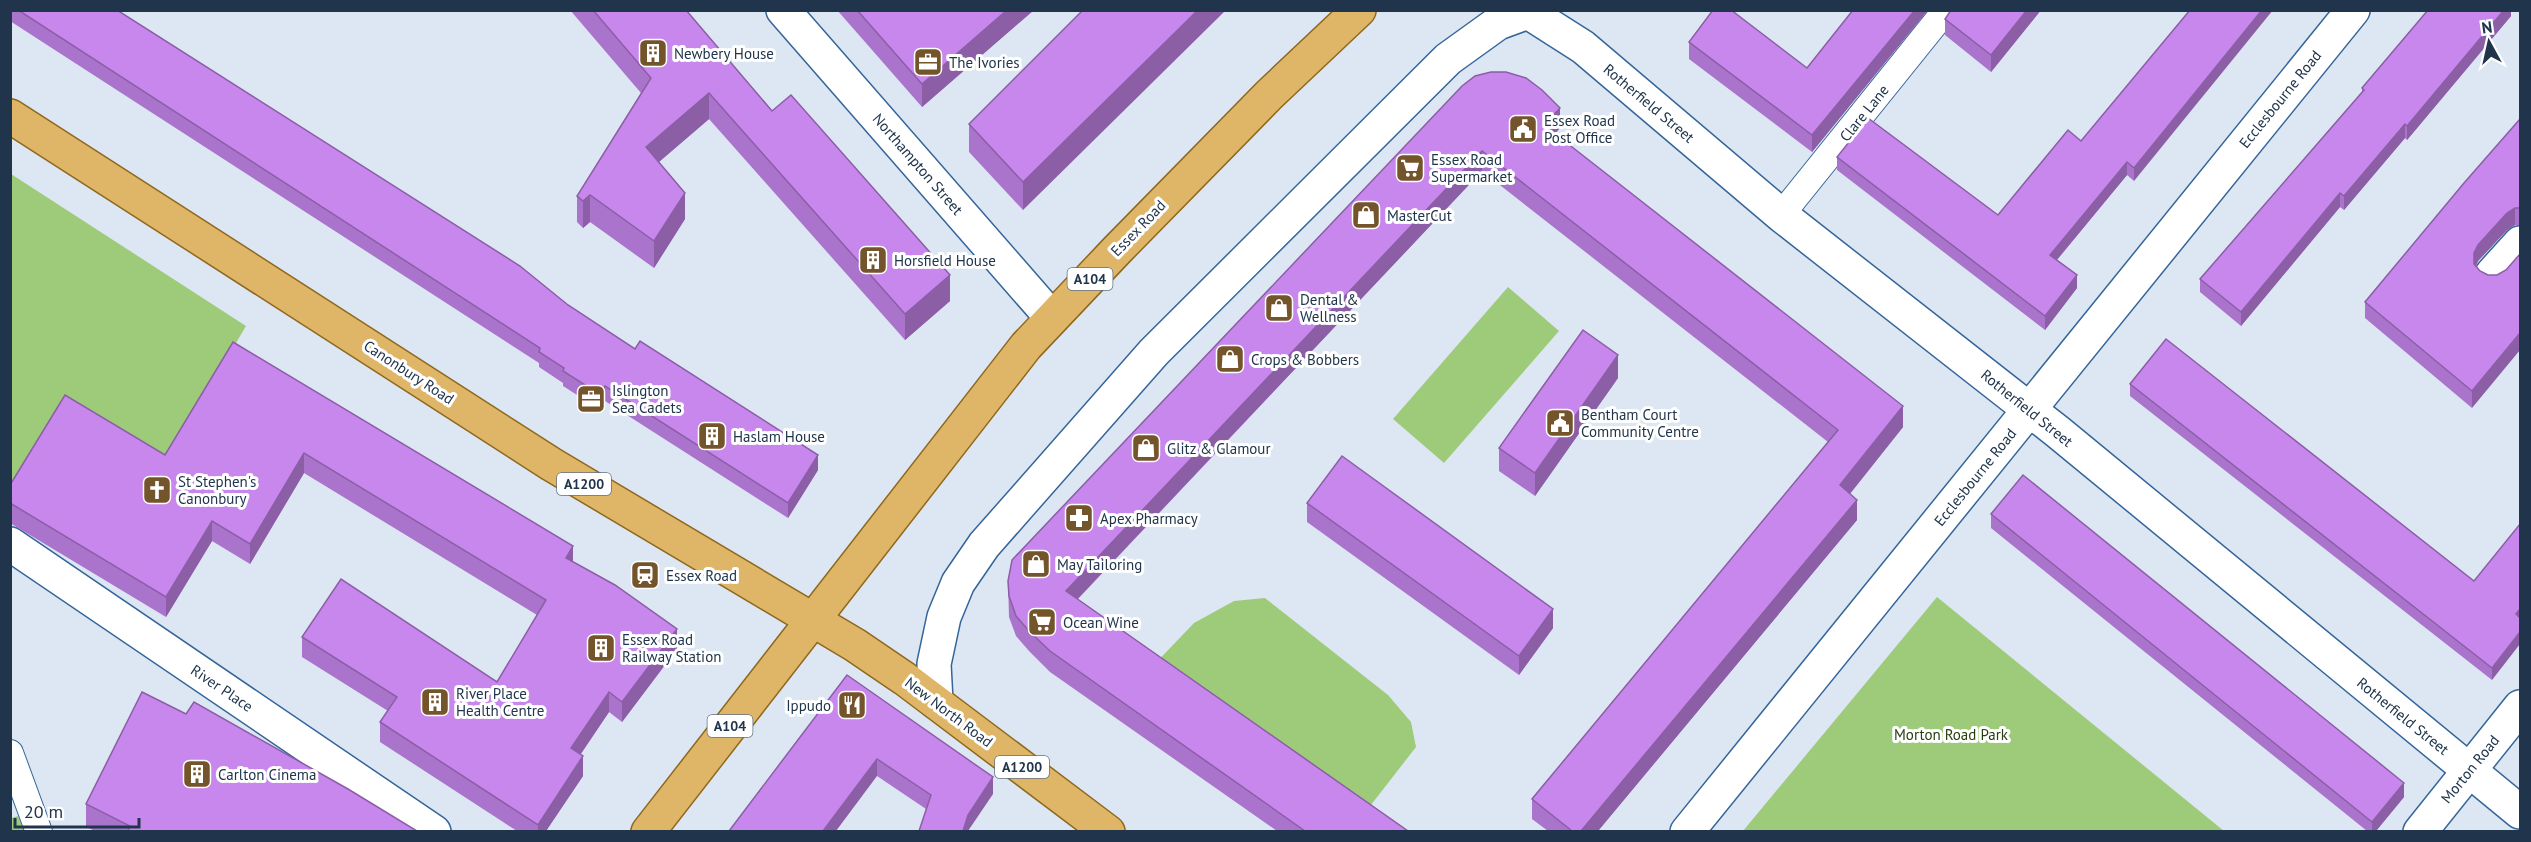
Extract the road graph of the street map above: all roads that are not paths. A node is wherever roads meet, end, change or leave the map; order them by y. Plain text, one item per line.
1 (783, 10) edge
2 (1359, 10) edge
3 (1946, 10) edge
4 (2353, 10) edge
5 (10, 116) edge
6 (1781, 215) junction
7 (2520, 243) edge
8 (2492, 274) edge
9 (1052, 318) junction
10 (2030, 410) junction
11 (10, 544) edge
12 (813, 621) junction
13 (936, 702) junction
14 (2520, 707) edge
15 (10, 753) edge
16 (2469, 770) junction
17 (2520, 812) edge
18 (39, 831) edge
19 (434, 831) edge
20 (648, 831) edge
21 (1108, 831) edge
22 (1687, 831) edge
23 (2420, 831) edge

1 - 9 street, Northampton Street
2 - 9 main road, Essex Road / A104
3 - 6 lane, Clare Lane
4 - 10 street, Ecclesbourne Road
5 - 12 main road, Canonbury Road / A1200
6 - 10 street, Rotherfield Street
6 - 13 street, Rotherfield Street
7 - 8 street
9 - 12 main road, Essex Road / A104
10 - 16 street, Rotherfield Street
10 - 22 street, Ecclesbourne Road
11 - 19 street, River Place
12 - 13 main road, New North Road / A1200
12 - 20 main road, Essex Road / A104
13 - 21 main road, New North Road / A1200
14 - 16 street, Morton Road
15 - 18 lane
16 - 17 street, Rotherfield Street
16 - 23 street, Morton Road

